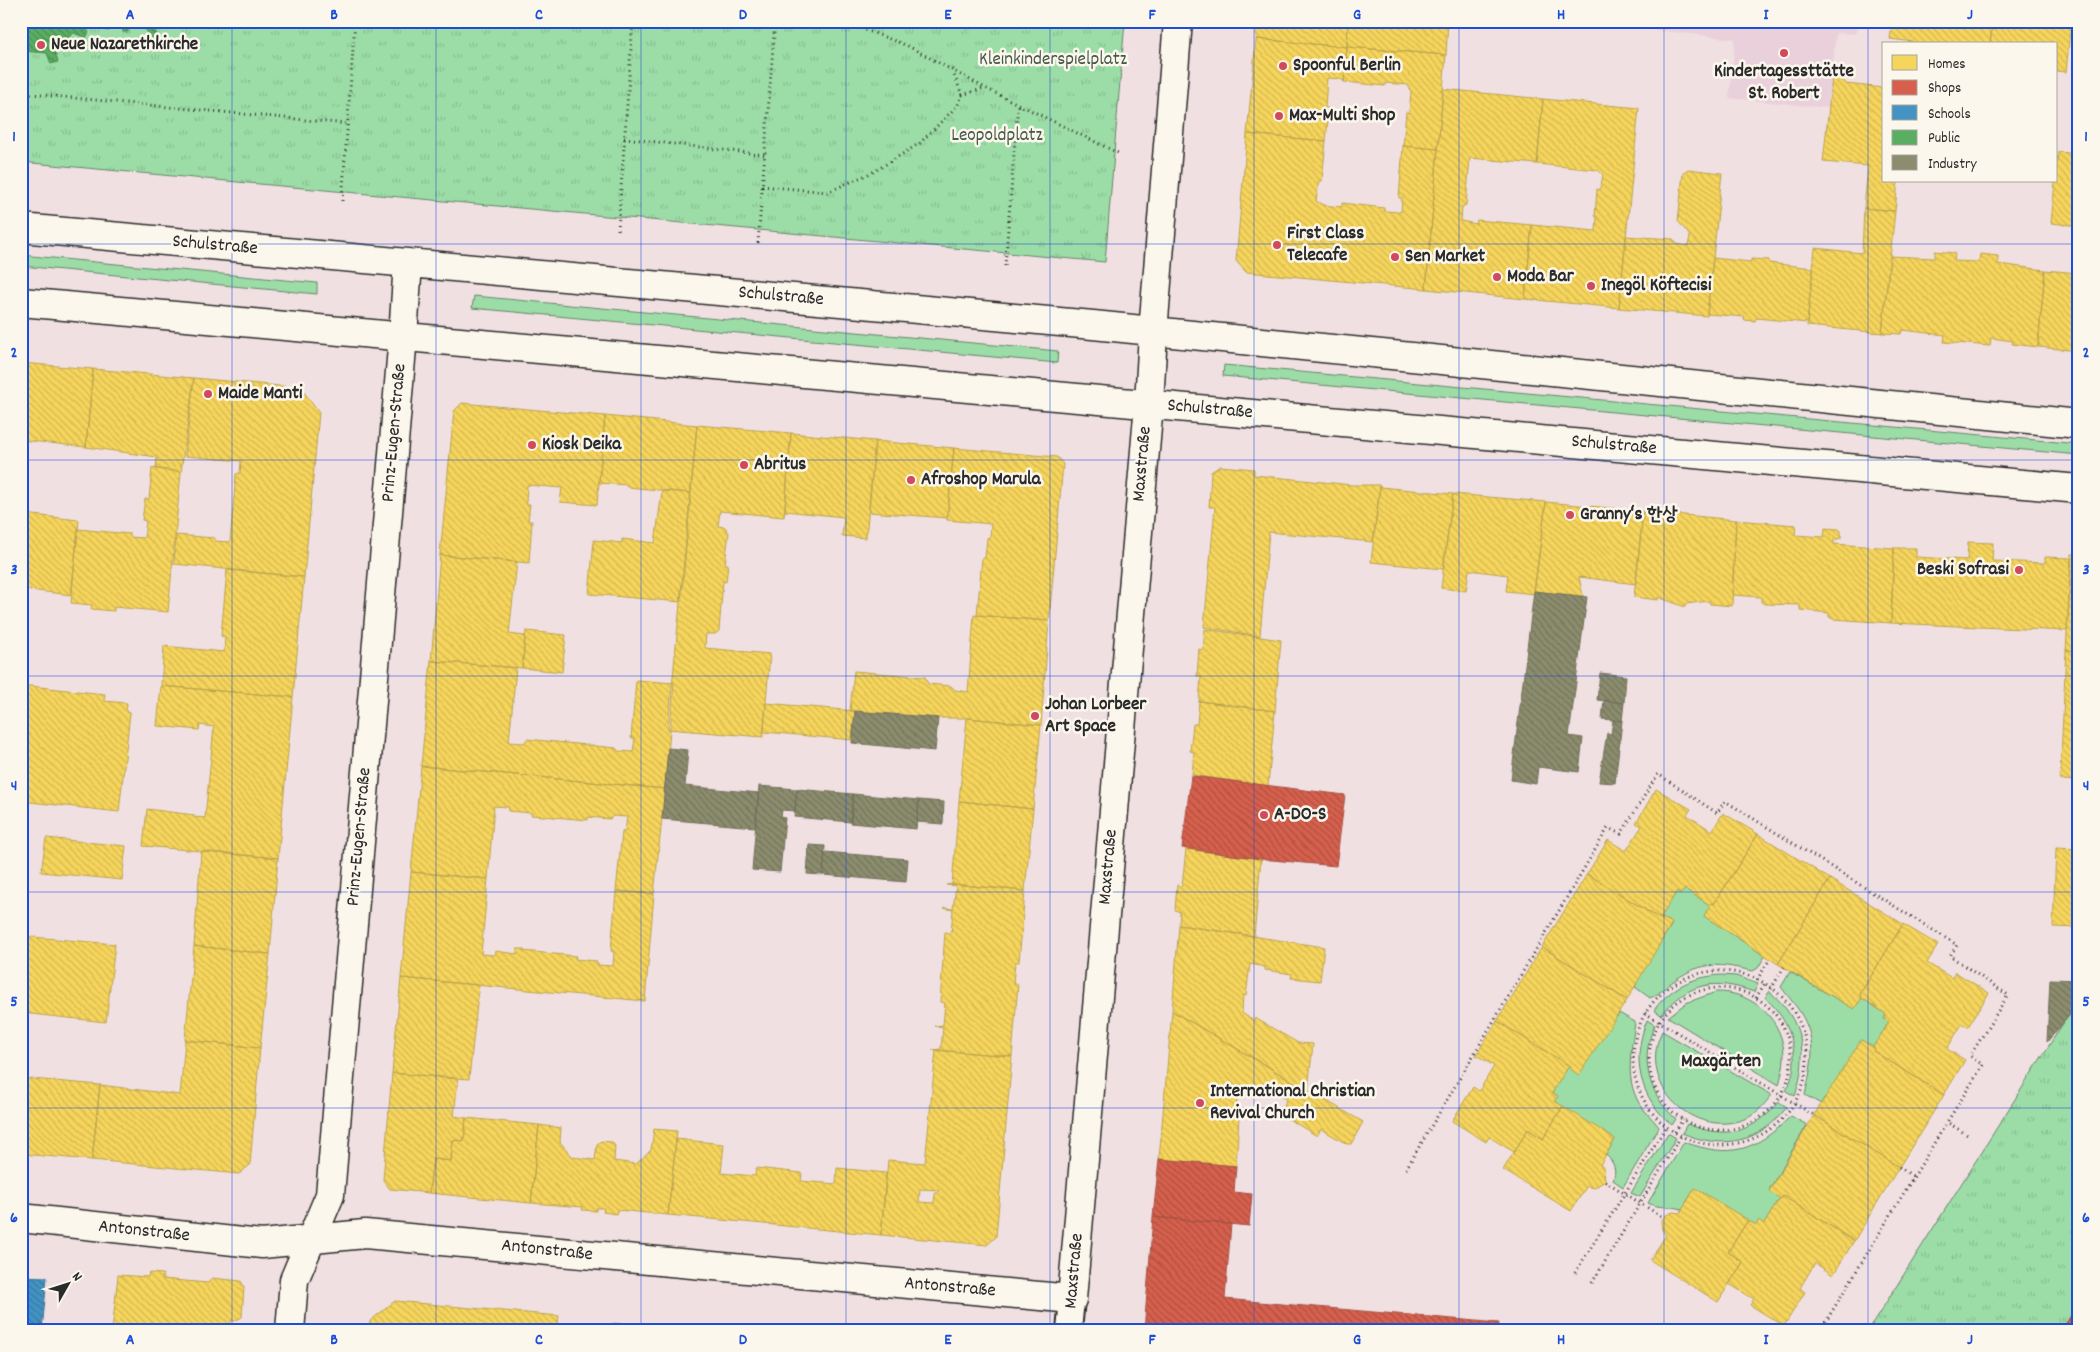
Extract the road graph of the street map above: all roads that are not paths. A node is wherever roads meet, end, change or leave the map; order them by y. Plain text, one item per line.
1 (1178, 21) edge
2 (21, 228) edge
3 (408, 264) junction
4 (21, 302) edge
5 (1153, 332) junction
6 (403, 336) junction
7 (1149, 404) junction
8 (2079, 424) edge
9 (2079, 489) edge
10 (21, 1218) edge
11 (311, 1239) junction
12 (1072, 1299) junction
13 (290, 1331) edge
14 (1069, 1331) edge

1 - 5 main road
2 - 3 main road, Schulstraße
3 - 5 main road, Schulstraße
3 - 6 main road
4 - 6 main road, Schulstraße
5 - 7 main road, Schulstraße
5 - 8 main road, Schulstraße
6 - 7 main road, Schulstraße
6 - 11 main road, Prinz-Eugen-Straße
7 - 9 main road, Schulstraße
7 - 12 main road, Maxstraße
10 - 11 main road, Antonstraße
11 - 12 main road, Antonstraße
11 - 13 main road, Prinz-Eugen-Straße
12 - 14 street, Maxstraße

